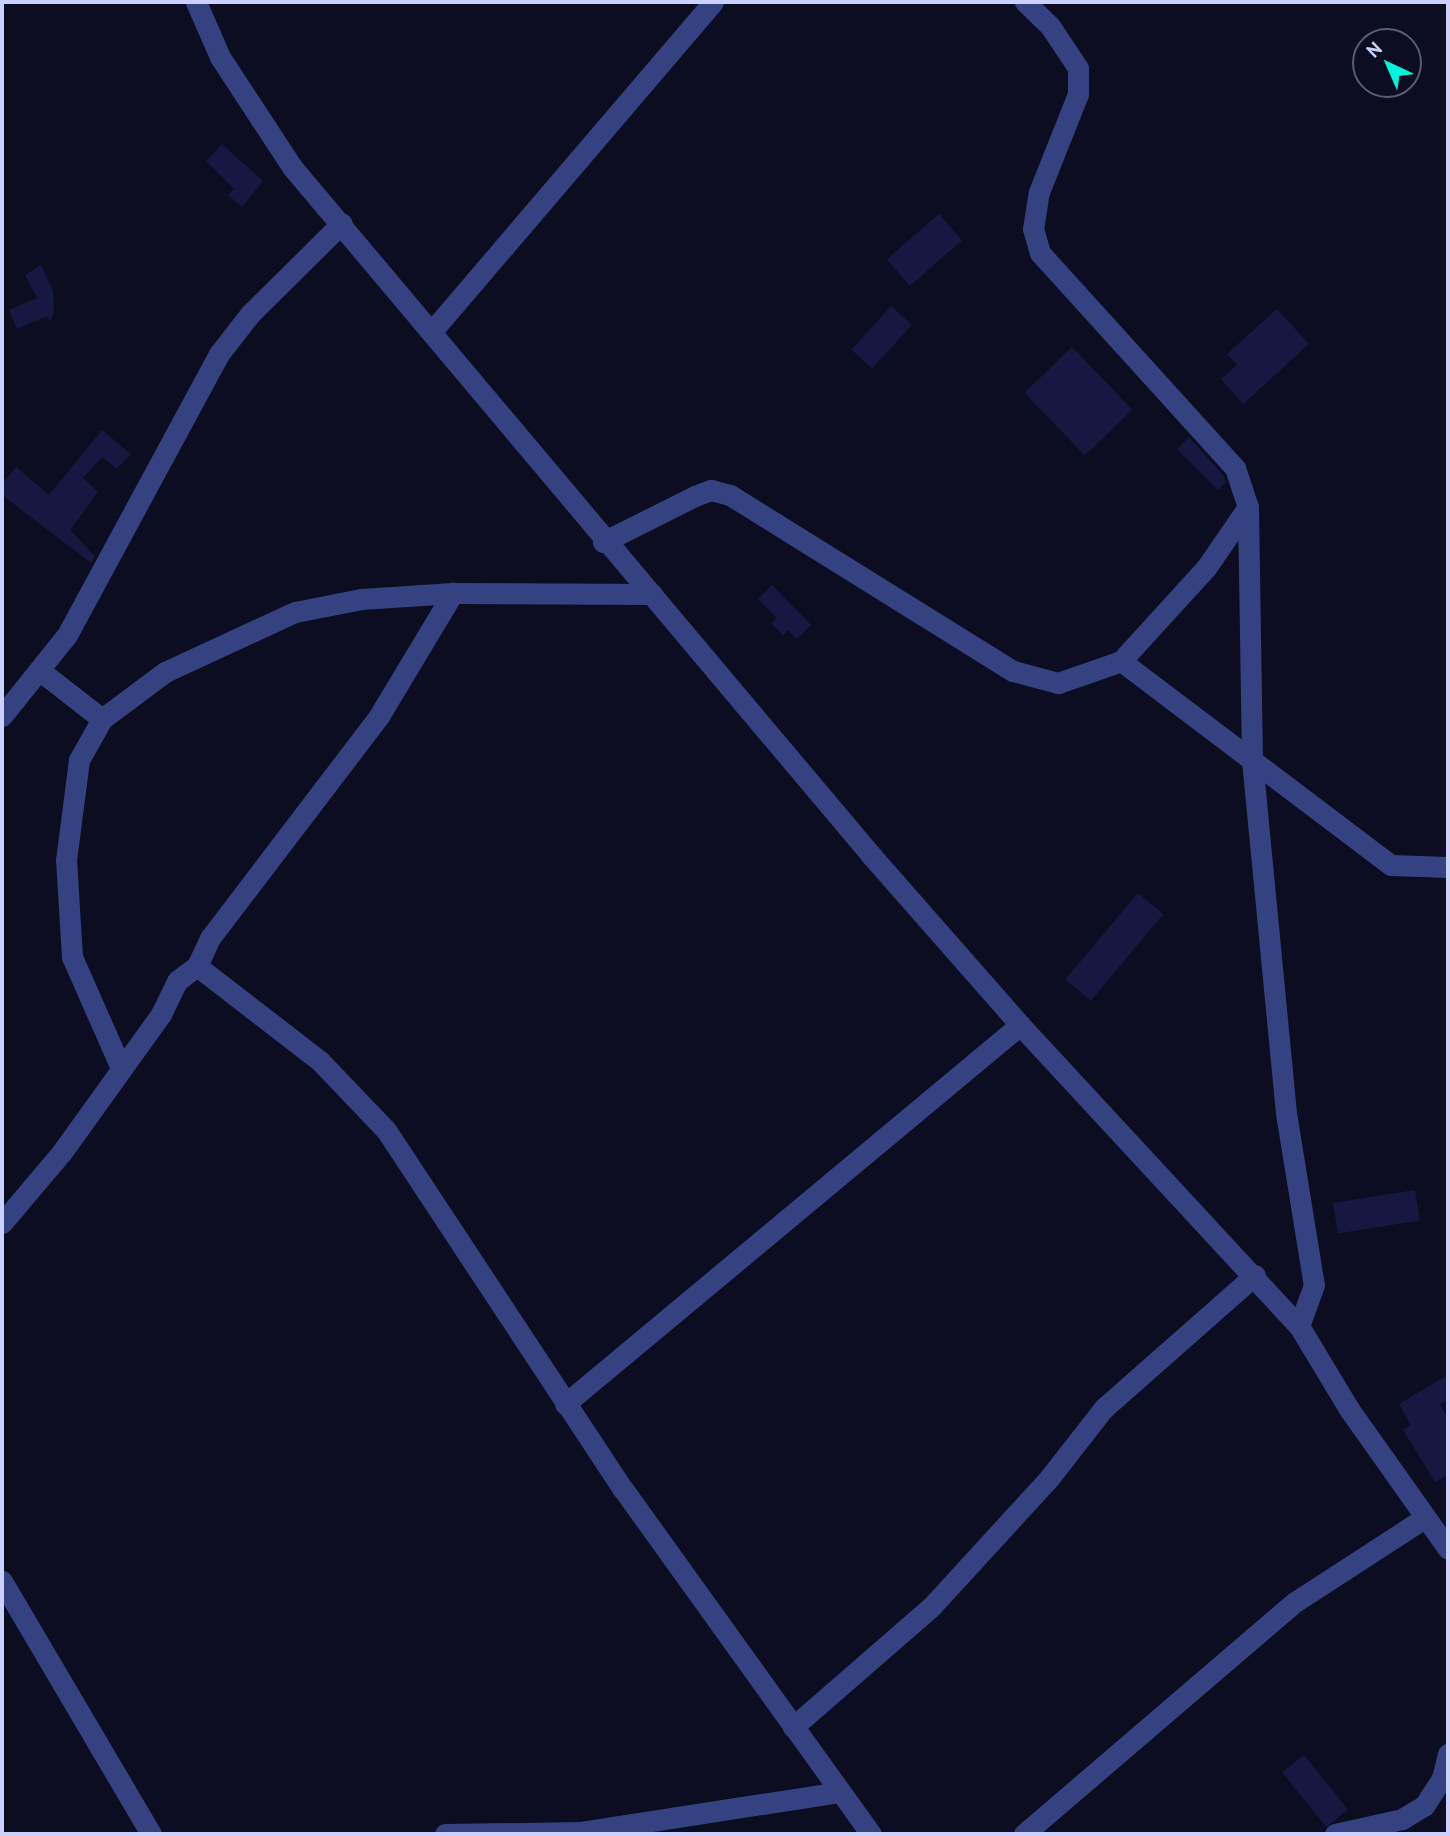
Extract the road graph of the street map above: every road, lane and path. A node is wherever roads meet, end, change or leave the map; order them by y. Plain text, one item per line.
1 (196, 2) edge
2 (713, 2) edge
3 (1025, 2) edge
4 (342, 223) junction
5 (433, 330) junction
6 (1248, 507) junction
7 (603, 542) junction
8 (453, 593) junction
9 (652, 594) junction
10 (1121, 661) junction
11 (39, 670) junction
12 (2, 716) edge
13 (102, 719) junction
14 (1252, 760) junction
15 (1448, 867) edge
16 (197, 966) junction
17 (1020, 1025) junction
18 (121, 1068) junction
19 (2, 1223) edge
20 (1255, 1275) junction
21 (1299, 1326) junction
22 (565, 1404) junction
23 (1423, 1519) junction
24 (1448, 1549) edge
25 (2, 1580) edge
26 (793, 1727) junction
27 (1448, 1754) edge
28 (1444, 1782) edge
29 (839, 1792) junction
30 (1408, 1827) edge
31 (151, 1834) edge
32 (446, 1834) edge
33 (871, 1834) edge
34 (1024, 1834) edge
35 (1335, 1834) edge

1 - 4 street
2 - 5 street
3 - 6 street
4 - 5 street
4 - 11 street
5 - 7 street
6 - 10 street
6 - 14 street
7 - 9 street
7 - 10 street
8 - 9 street
8 - 13 street
8 - 16 street
9 - 17 street
10 - 14 street
11 - 12 street
11 - 13 street
13 - 18 street
14 - 15 street
14 - 21 street
16 - 18 street
16 - 22 street
17 - 20 street
17 - 22 street
18 - 19 street
20 - 21 street
20 - 26 street
21 - 23 street
22 - 26 street
23 - 24 street
23 - 34 street
25 - 31 street
26 - 29 street
27 - 28 street
28 - 30 street
29 - 32 street
29 - 33 street
30 - 35 street

